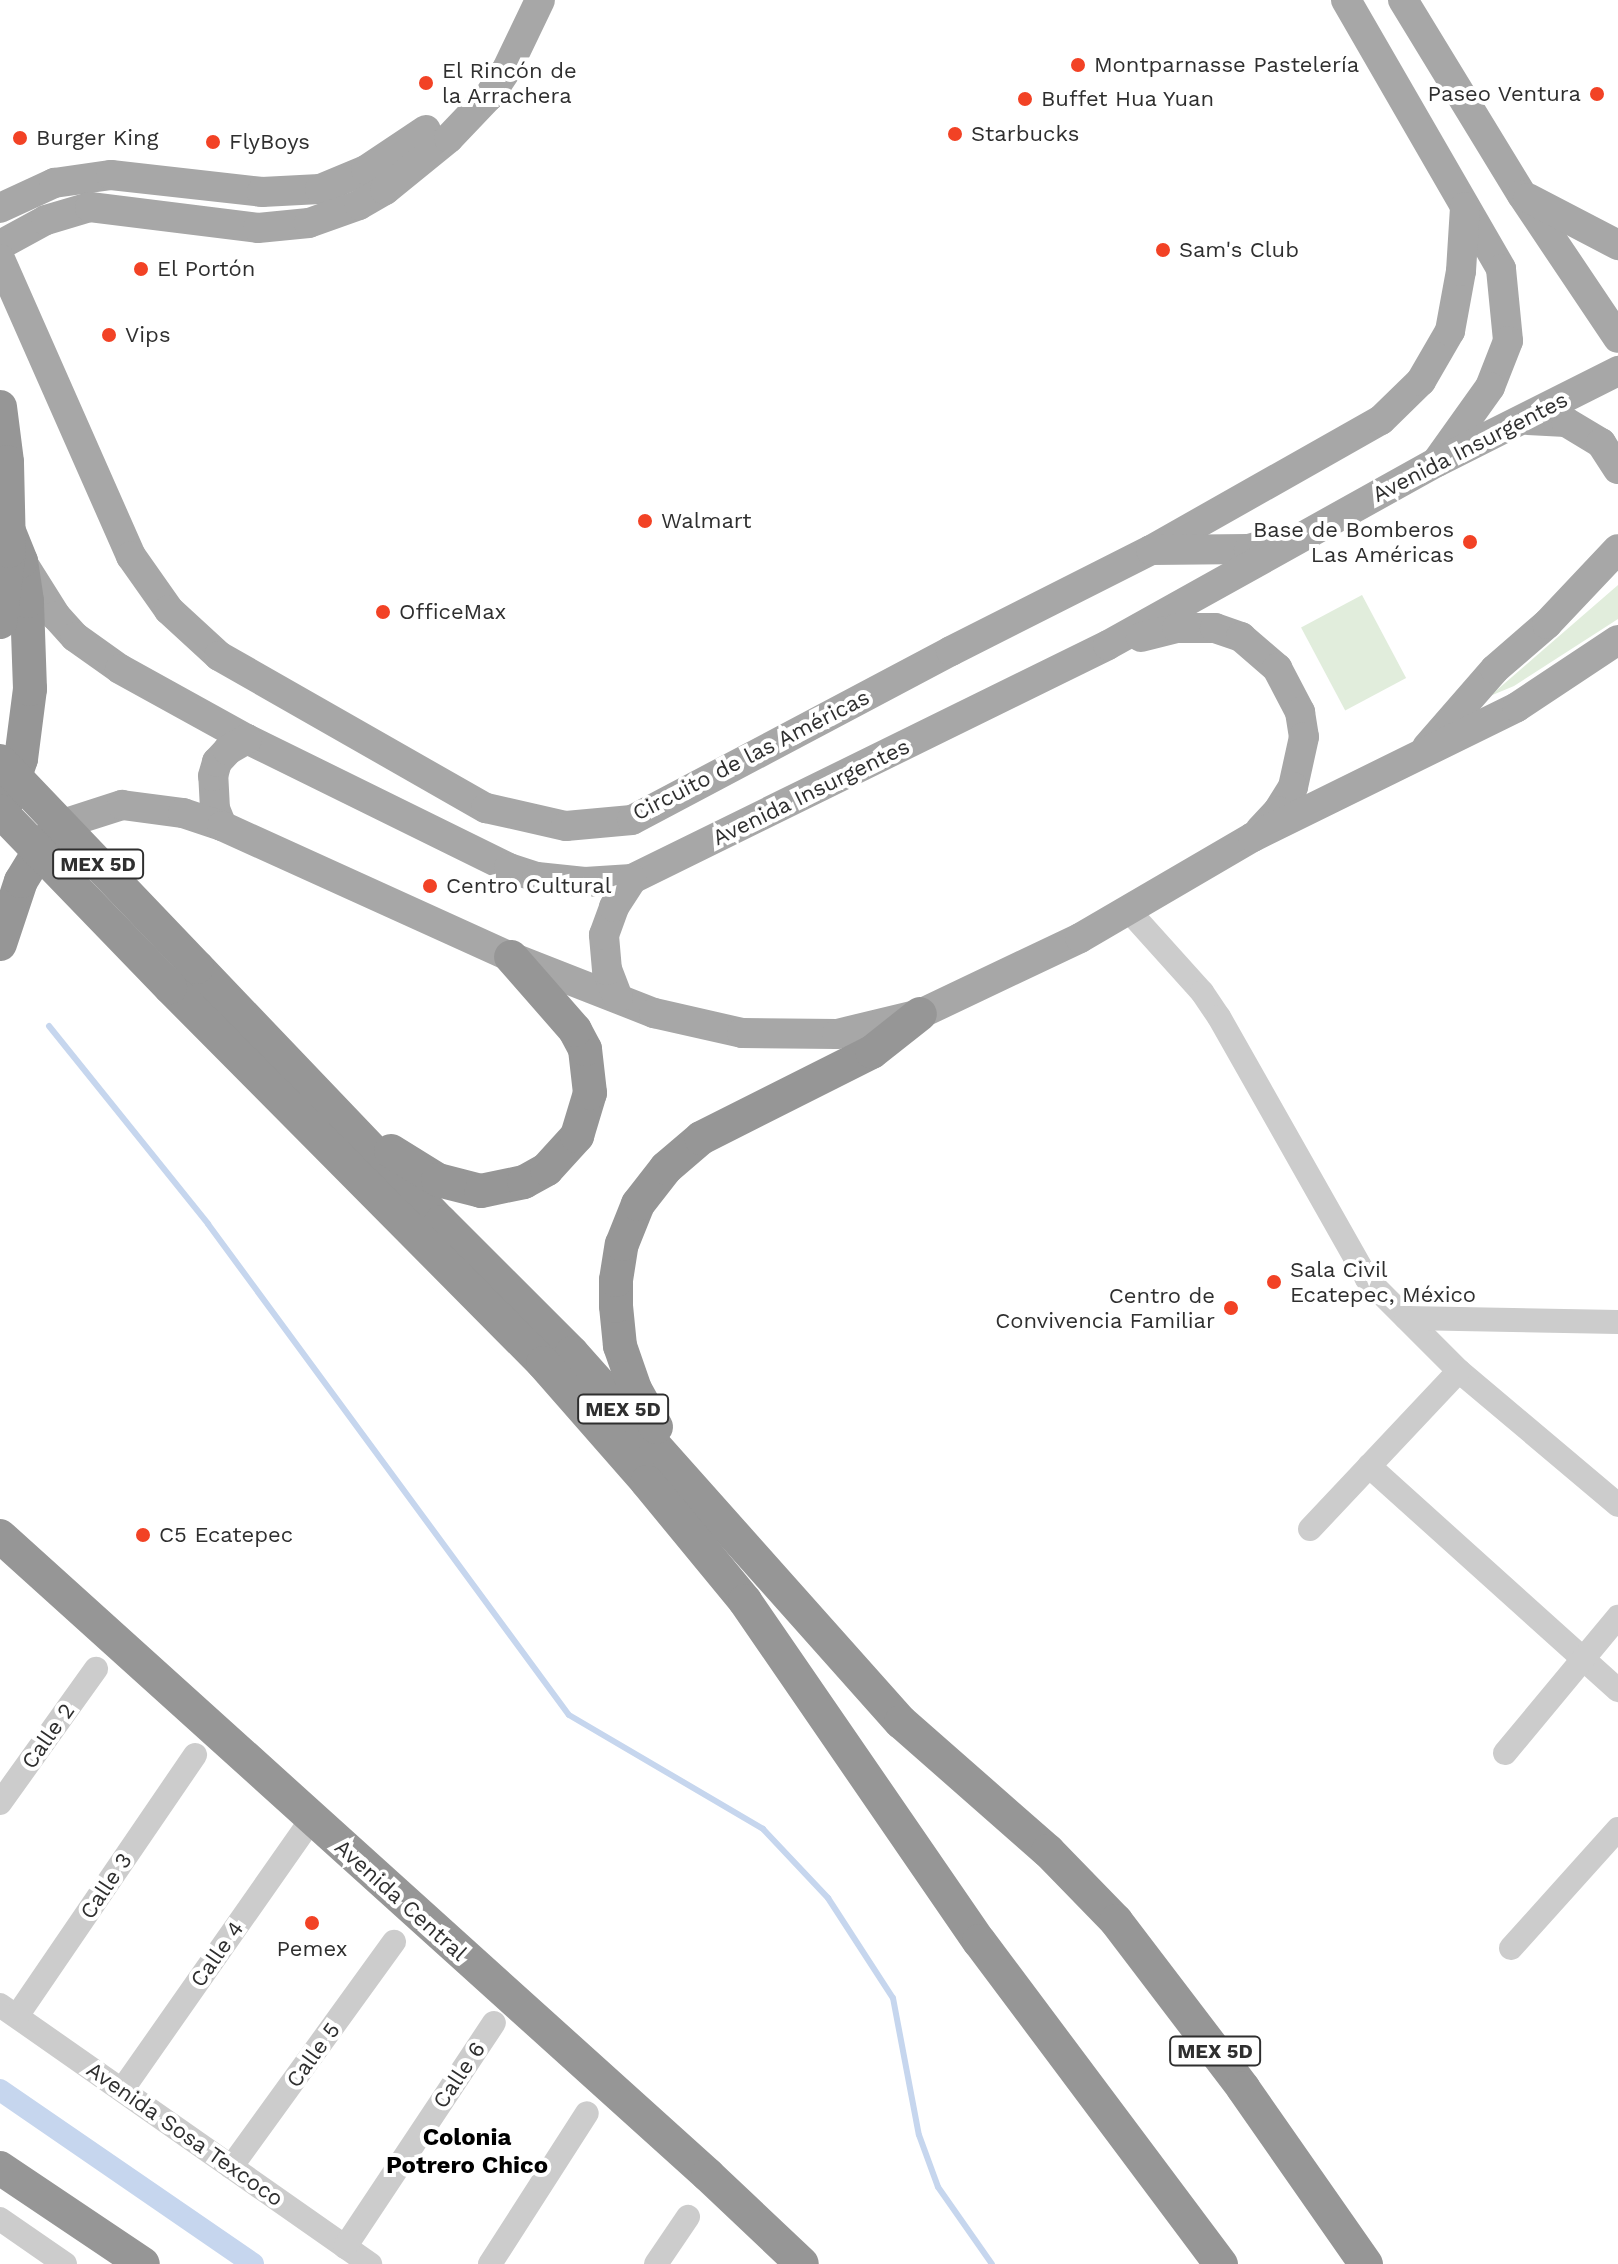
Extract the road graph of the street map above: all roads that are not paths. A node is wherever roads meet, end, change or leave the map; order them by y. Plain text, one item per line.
1 (517, 0) edge
2 (540, 0) edge
3 (1346, 0) edge
4 (1403, 0) edge
5 (1522, 195) junction
6 (1465, 207) junction
7 (0, 208) edge
8 (0, 245) edge
9 (1618, 245) edge
10 (0, 259) edge
11 (1618, 338) edge
12 (1618, 371) edge
13 (0, 407) edge
14 (1526, 420) junction
15 (1437, 462) junction
16 (1618, 469) edge
17 (0, 510) edge
18 (1307, 533) junction
19 (1616, 548) edge
20 (1151, 550) junction
21 (21, 561) junction
22 (0, 622) edge
23 (1618, 640) edge
24 (1108, 645) junction
25 (247, 739) junction
26 (1415, 760) junction
27 (0, 761) edge
28 (2, 810) edge
29 (222, 826) junction
30 (1253, 837) junction
31 (46, 840) junction
32 (5, 874) edge
33 (632, 879) junction
34 (1129, 911) junction
35 (0, 944) edge
36 (511, 957) junction
37 (184, 977) junction
38 (618, 998) junction
39 (920, 1014) junction
40 (345, 1118) junction
41 (1406, 1318) junction
42 (1618, 1322) edge
43 (1459, 1371) junction
44 (1369, 1466) junction
45 (679, 1469) junction
46 (1618, 1505) edge
47 (1310, 1529) dead end
48 (0, 1536) edge
49 (1618, 1617) edge
50 (1583, 1659) junction
51 (96, 1669) dead end
52 (1618, 1690) edge
53 (1505, 1753) dead end
54 (195, 1755) dead end
55 (0, 1803) edge
56 (312, 1819) junction
57 (1618, 1829) edge
58 (394, 1942) dead end
59 (1511, 1948) dead end
60 (8, 2011) edge
61 (494, 2023) dead end
62 (122, 2090) junction
63 (587, 2113) dead end
64 (231, 2167) junction
65 (0, 2168) edge
66 (688, 2217) dead end
67 (0, 2219) edge
68 (345, 2247) junction
69 (65, 2264) edge
70 (143, 2264) edge
71 (370, 2264) edge
72 (490, 2264) edge
73 (656, 2264) edge
74 (802, 2264) edge
75 (1221, 2264) edge
76 (1366, 2264) edge

1 - 7 main road
2 - 8 main road
3 - 6 main road
4 - 5 main road
5 - 9 main road
5 - 11 main road
6 - 15 main road
6 - 20 main road, Circuito de las Américas
10 - 20 main road, Circuito de las Américas
12 - 14 main road, Avenida Insurgentes
13 - 22 highway, bridge
14 - 15 main road, Avenida Insurgentes
14 - 16 main road
15 - 18 main road, Avenida Insurgentes
17 - 21 highway
18 - 20 main road
18 - 24 main road, Avenida Insurgentes
19 - 26 main road
21 - 25 main road, Avenida Insurgentes
21 - 28 highway
23 - 26 main road
24 - 30 main road
24 - 33 main road, Avenida Insurgentes
25 - 29 main road
25 - 33 main road, Avenida Insurgentes
26 - 30 main road
27 - 37 highway, MEX 5D, bridge
28 - 32 highway
28 - 37 highway, MEX 5D, bridge
29 - 31 main road
29 - 36 main road
30 - 34 main road
31 - 32 highway
31 - 35 highway
33 - 38 main road
34 - 39 main road
34 - 41 street
36 - 38 main road
36 - 40 highway
37 - 40 highway, MEX 5D
37 - 75 highway, MEX 5D
38 - 39 main road
39 - 45 highway
40 - 45 highway, MEX 5D
41 - 42 street
41 - 43 street
43 - 44 street
43 - 46 street
44 - 47 street
44 - 50 street
45 - 76 highway, MEX 5D
48 - 56 highway, Avenida Central
49 - 50 street
50 - 52 street
50 - 53 street
51 - 55 street, Calle 2
54 - 60 street, Calle 3
56 - 62 street, Calle 4
56 - 74 highway, Avenida Central
57 - 59 street
58 - 64 street, Calle 5
60 - 62 street, Avenida Sosa Texcoco
61 - 68 street, Calle 6
62 - 64 street, Avenida Sosa Texcoco
63 - 72 street
64 - 68 street, Avenida Sosa Texcoco
65 - 70 highway
66 - 73 street
67 - 69 street
68 - 71 street, Avenida Sosa Texcoco

